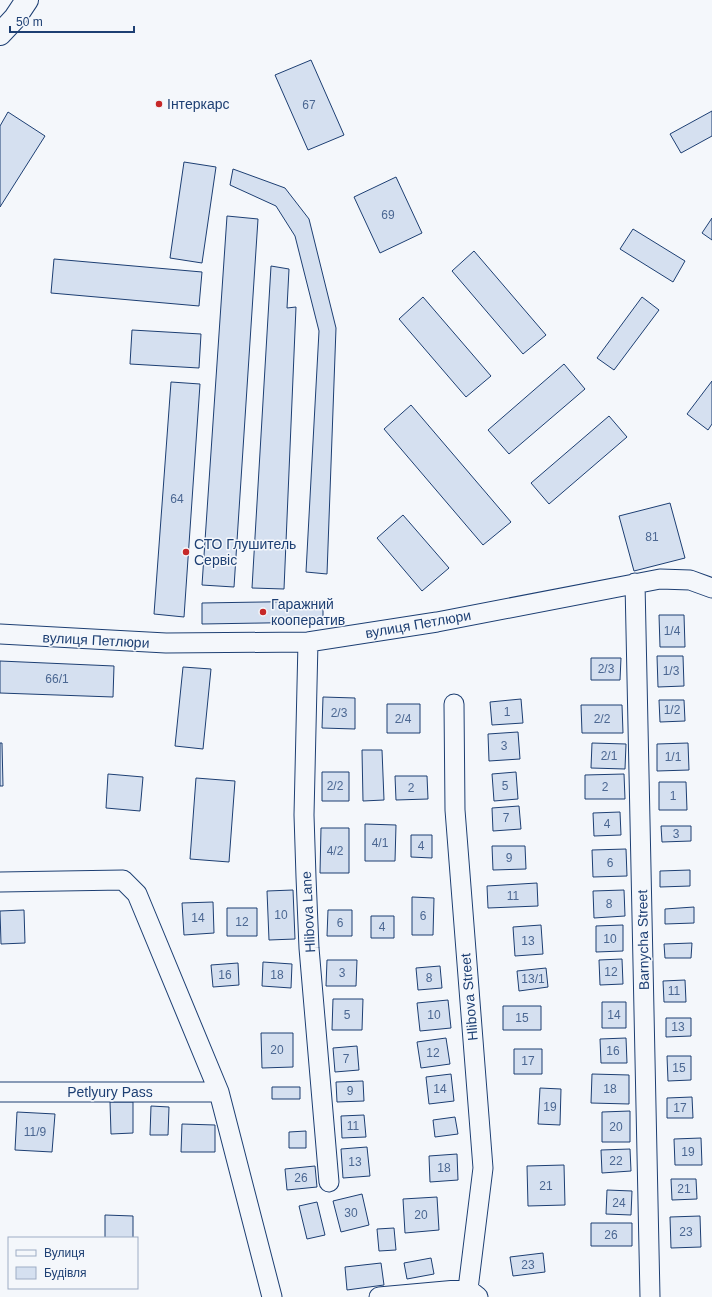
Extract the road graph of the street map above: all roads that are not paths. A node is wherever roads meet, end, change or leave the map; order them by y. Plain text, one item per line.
1 (27, 0) edge
2 (0, 34) edge
3 (635, 583) junction
4 (712, 588) edge
5 (0, 634) edge
6 (308, 642) junction
7 (454, 704) dead end
8 (0, 882) edge
9 (0, 1092) edge
10 (219, 1092) junction
11 (329, 1182) dead end
12 (473, 1293) edge
13 (272, 1297) edge
14 (379, 1297) edge
15 (650, 1297) edge

1 - 2 main road
3 - 4 street, вулиця Петлюри
3 - 6 street, вулиця Петлюри
3 - 15 street, Barnycha Street
5 - 6 street, вулиця Петлюри
6 - 11 street, Hlibova Lane
7 - 12 street, Hlibova Street
8 - 10 street
9 - 10 street, Petlyury Pass
10 - 13 street
12 - 14 street

